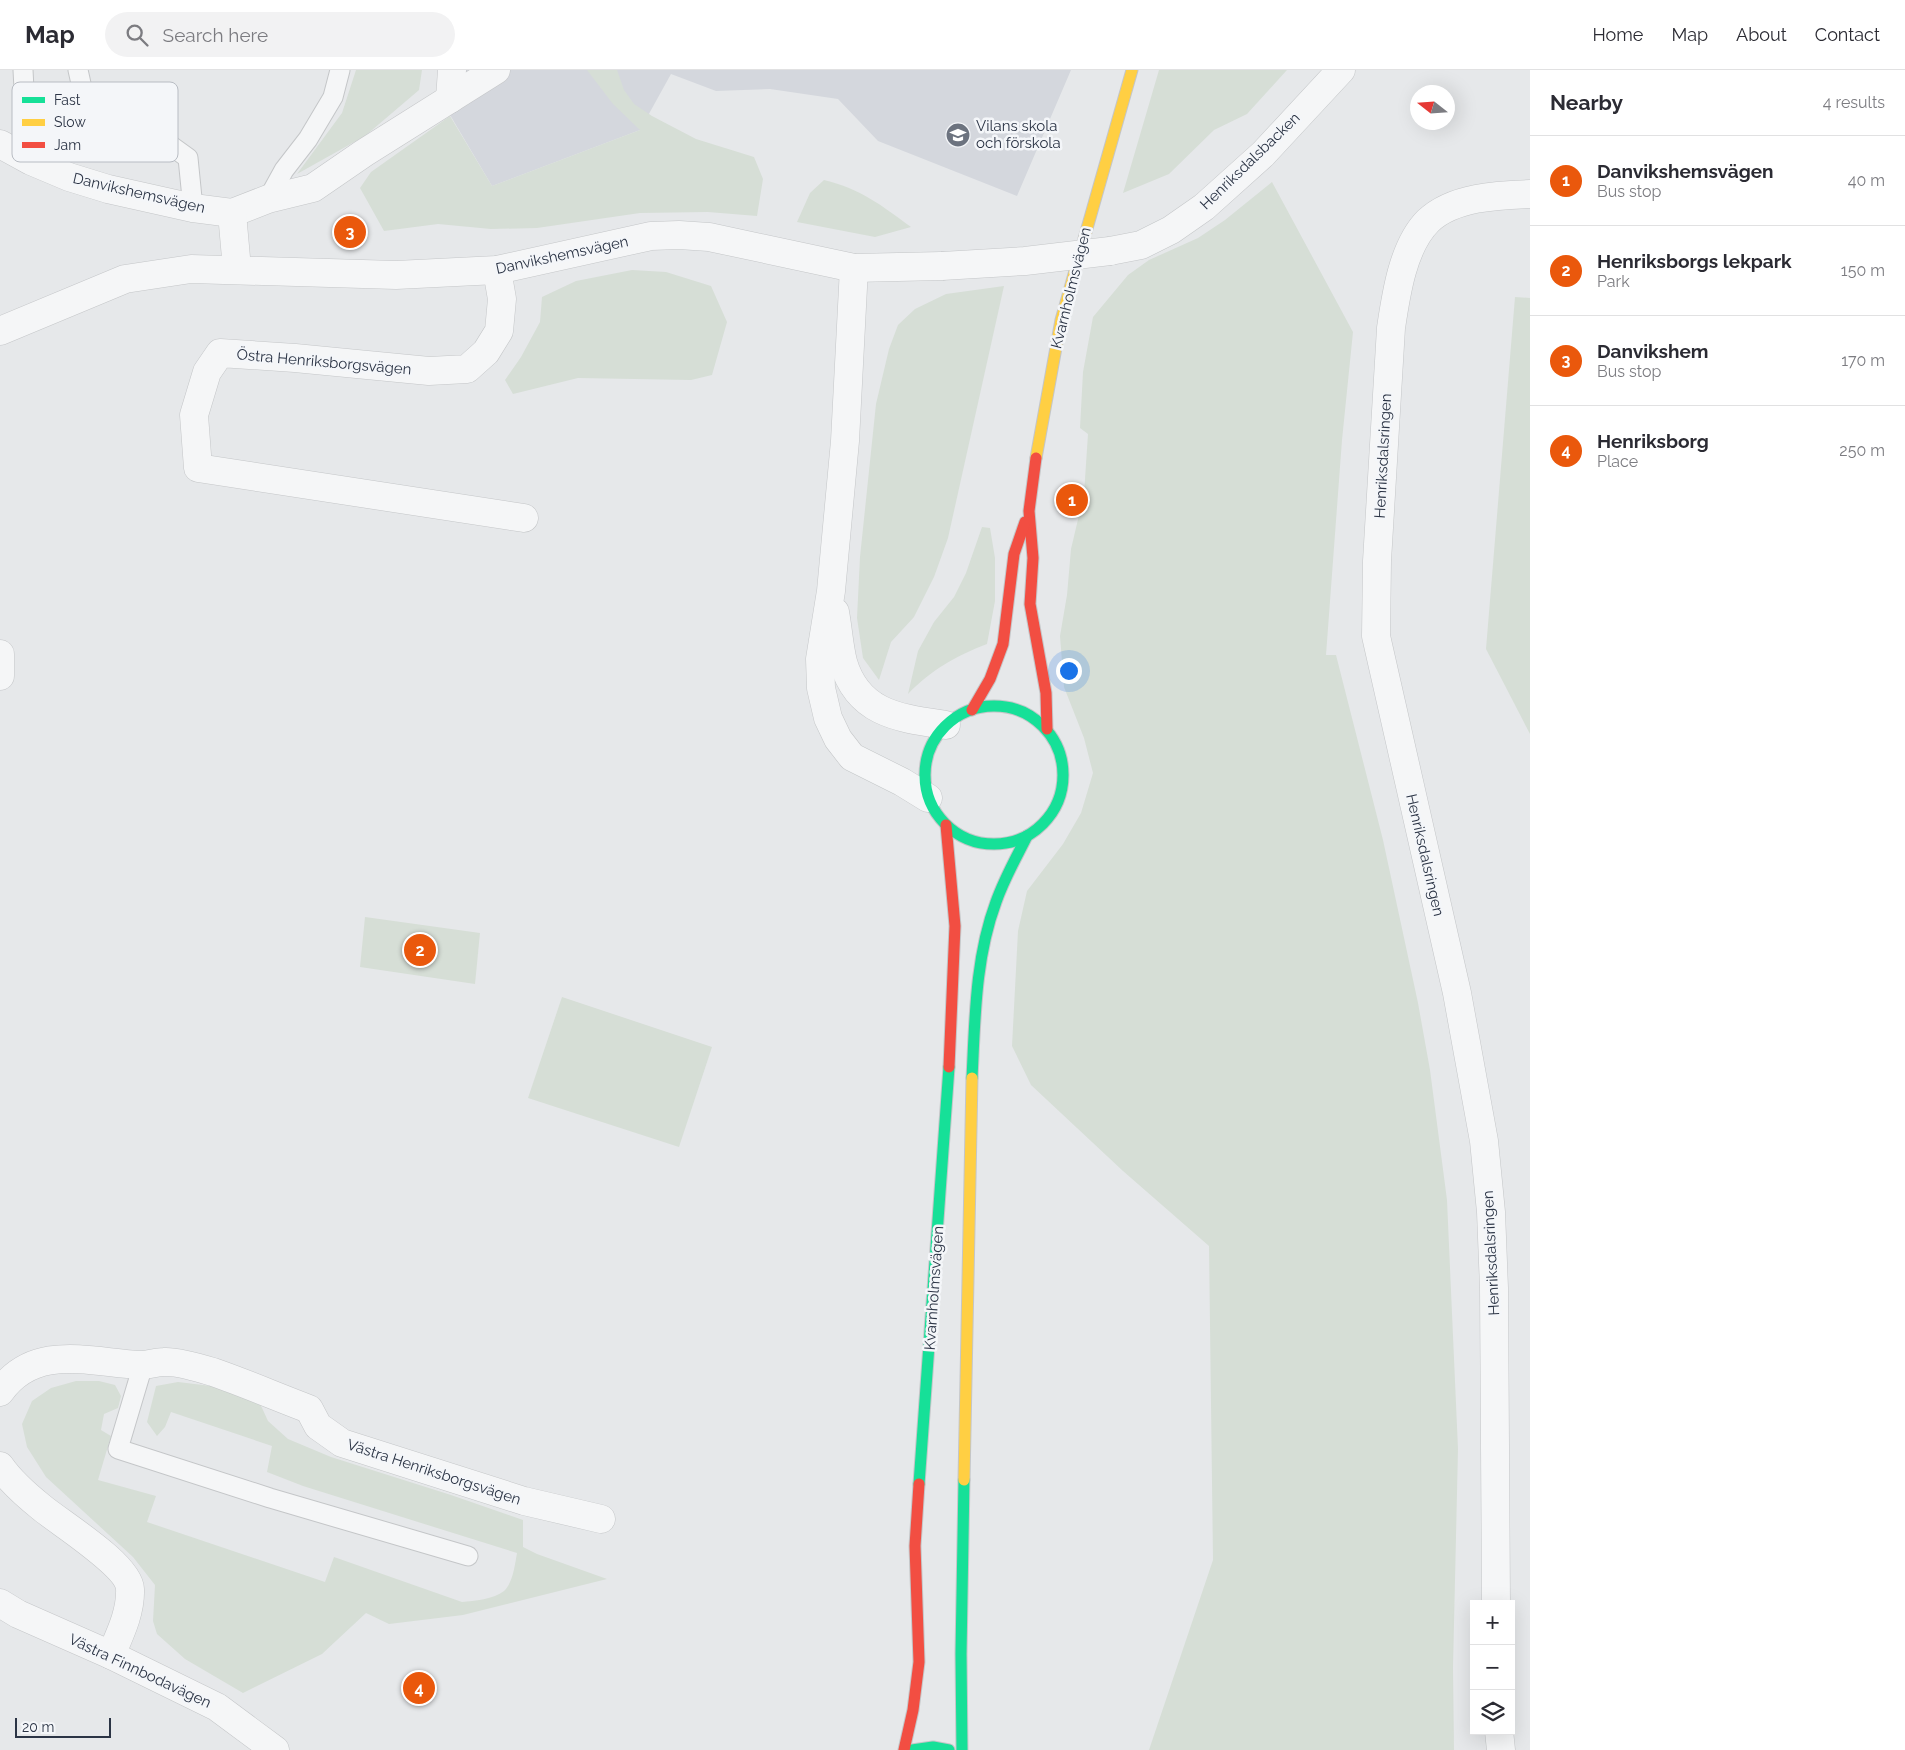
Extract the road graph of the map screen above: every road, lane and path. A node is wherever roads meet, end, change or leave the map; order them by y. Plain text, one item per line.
1 (340, 70) edge
2 (452, 70) edge
3 (496, 70) edge
4 (1132, 70) edge
5 (1342, 70) edge
6 (450, 99) junction
7 (0, 144) edge
8 (12, 151) edge
9 (178, 151) edge
10 (33, 162) edge
11 (46, 162) edge
12 (48, 168) junction
13 (1530, 194) edge
14 (268, 200) junction
15 (193, 208) junction
16 (232, 213) junction
17 (942, 266) joint
18 (854, 268) junction
19 (237, 269) junction
20 (497, 270) junction
21 (0, 331) edge
22 (1029, 511) junction
23 (524, 518) dead end
24 (831, 591) junction
25 (0, 654) edge
26 (0, 676) edge
27 (972, 710) junction
28 (946, 724) junction
29 (1047, 729) junction
30 (928, 798) junction
31 (946, 825) junction
32 (1027, 836) junction
33 (143, 1365) junction
34 (0, 1392) edge
35 (0, 1466) edge
36 (600, 1519) dead end
37 (468, 1556) dead end
38 (1496, 1600) edge
39 (0, 1603) edge
40 (111, 1656) junction
41 (1499, 1735) edge
42 (275, 1750) edge
43 (904, 1750) edge
44 (912, 1750) edge
45 (949, 1750) edge
46 (962, 1750) edge
47 (1501, 1750) edge

1 - 14 lane
2 - 6 street
3 - 6 street, Danvikshemsvägen
4 - 22 street, Kvarnholmsvägen
5 - 17 street, Henriksdalsbacken, bridge
6 - 14 street, Danvikshemsvägen
7 - 8 street, Danvikshemsvägen
9 - 15 lane
10 - 12 street, Danvikshemsvägen
11 - 12 lane
12 - 15 street, Danvikshemsvägen
13 - 38 street, Henriksdalsringen
14 - 16 street, Danvikshemsvägen
15 - 16 street, Danvikshemsvägen
16 - 19 street
17 - 18 street, Danvikshemsvägen
18 - 20 street, Danvikshemsvägen
18 - 24 street
19 - 20 street, Danvikshemsvägen
19 - 21 street, Danvikshemsvägen
20 - 23 street, Östra Henriksborgsvägen
22 - 27 street, Kvarnholmsvägen
22 - 29 street, Kvarnholmsvägen
24 - 28 street
24 - 30 street
25 - 26 street
27 - 28 street, Kvarnholmsvägen
27 - 29 street, Kvarnholmsvägen
28 - 30 street, Kvarnholmsvägen
29 - 32 street, Kvarnholmsvägen
30 - 31 street, Kvarnholmsvägen
31 - 32 street, Kvarnholmsvägen
31 - 43 street, Kvarnholmsvägen
32 - 46 street, Kvarnholmsvägen
33 - 34 street, Västra Henriksborgsvägen
33 - 36 street, Västra Henriksborgsvägen
33 - 37 lane
35 - 40 street
39 - 40 street, Västra Finnbodavägen
40 - 42 street, Västra Finnbodavägen
41 - 47 street
44 - 45 street

